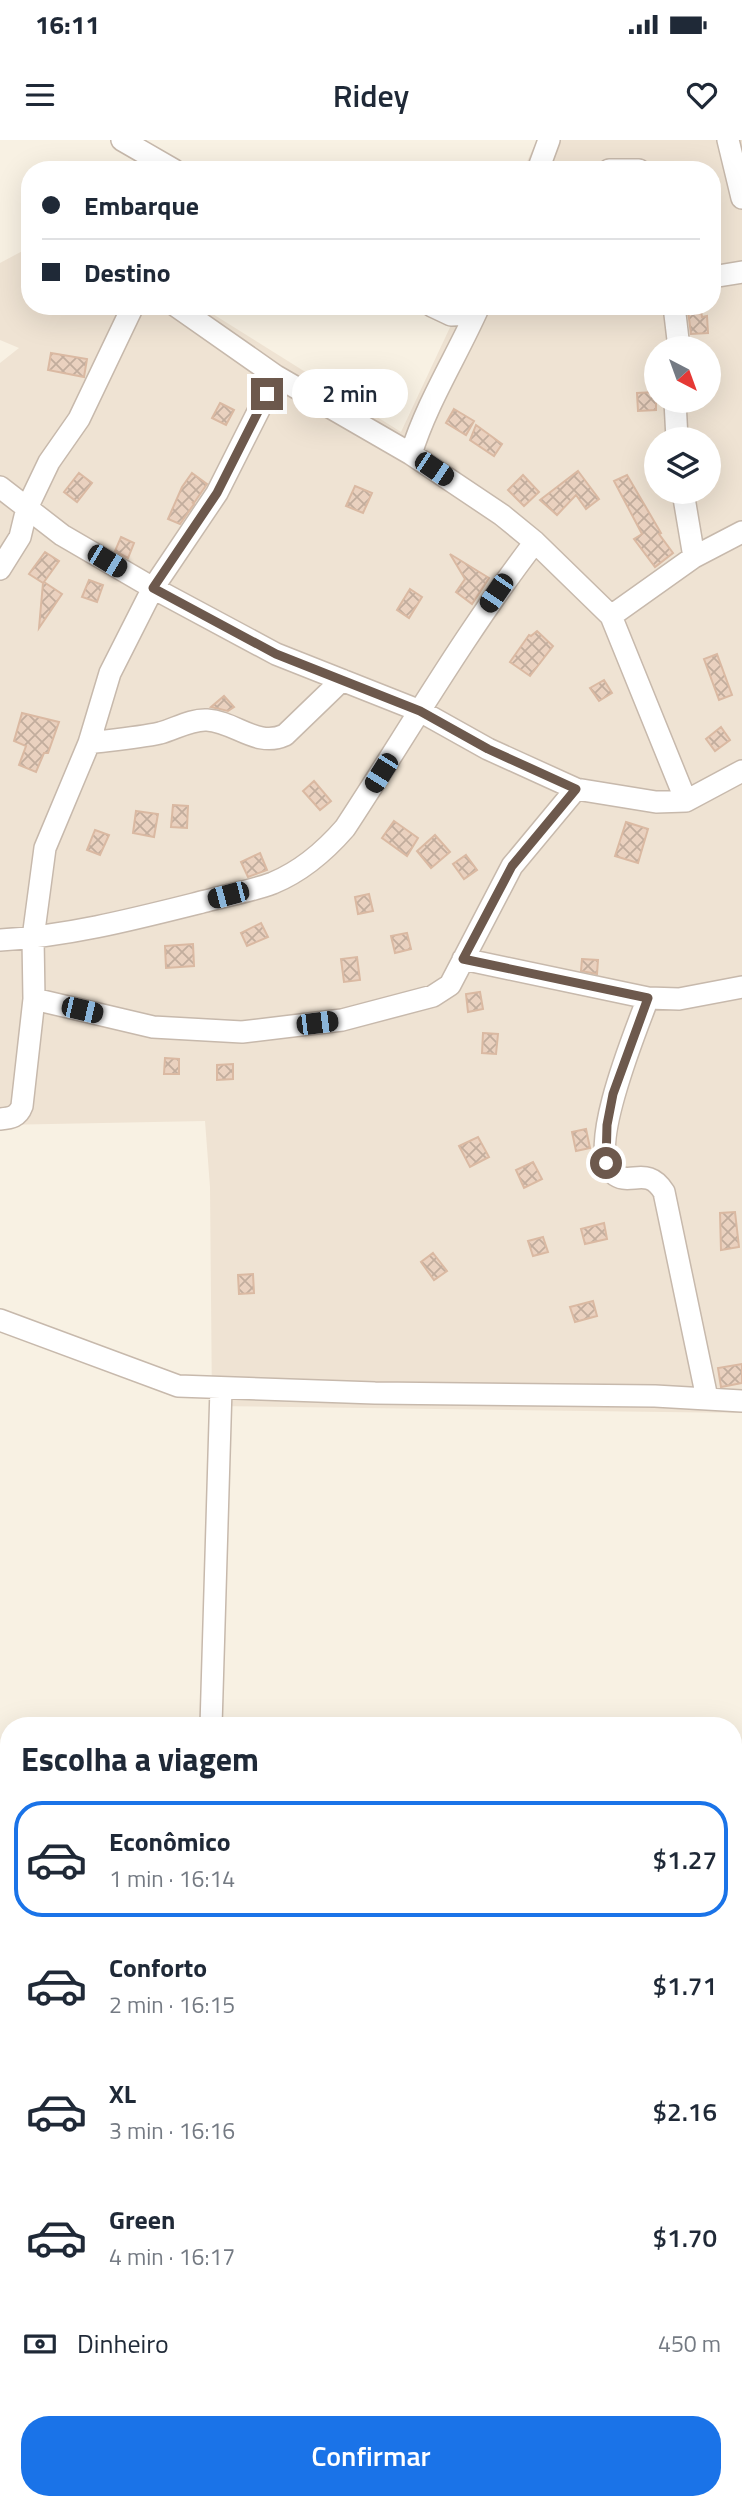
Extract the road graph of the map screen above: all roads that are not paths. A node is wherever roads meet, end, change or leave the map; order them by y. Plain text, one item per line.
1 (122, 140) edge
2 (549, 140) edge
3 (728, 140) edge
4 (158, 161) edge
5 (541, 161) edge
6 (742, 198) edge
7 (742, 272) edge
8 (721, 276) edge
9 (129, 315) edge
10 (189, 315) edge
11 (445, 315) edge
12 (475, 315) edge
13 (675, 315) edge
14 (678, 336) edge
15 (465, 339) junction
16 (276, 376) junction
17 (411, 454) junction
18 (0, 487) edge
19 (685, 504) edge
20 (27, 508) junction
21 (742, 532) edge
22 (535, 542) junction
23 (694, 557) junction
24 (0, 569) edge
25 (153, 588) junction
26 (611, 616) junction
27 (342, 680) junction
28 (420, 711) junction
29 (89, 743) junction
30 (742, 771) edge
31 (576, 789) junction
32 (686, 801) junction
33 (33, 938) junction
34 (0, 940) edge
35 (463, 959) junction
36 (742, 987) edge
37 (648, 998) junction
38 (34, 999) junction
39 (0, 1119) edge
40 (0, 1320) edge
41 (221, 1388) junction
42 (707, 1398) junction
43 (742, 1401) edge
44 (211, 1717) edge

1 - 4 street
2 - 5 street
3 - 6 street
7 - 8 street
9 - 20 street
10 - 16 street
11 - 15 street
12 - 15 street
13 - 14 street
15 - 17 street
16 - 17 street
16 - 25 street
17 - 22 street
18 - 20 street
19 - 23 street
20 - 24 street
20 - 25 street
21 - 23 street
22 - 26 street
22 - 28 street
23 - 26 street
25 - 27 street
25 - 29 street
26 - 32 street
27 - 28 street
27 - 29 street
28 - 31 street
28 - 33 street
29 - 33 street
30 - 32 street
31 - 32 street
31 - 35 street
33 - 34 street
33 - 38 street
35 - 37 street
35 - 38 street
36 - 37 street
37 - 42 street
38 - 39 street
40 - 41 street
41 - 42 street
41 - 44 street
42 - 43 street

